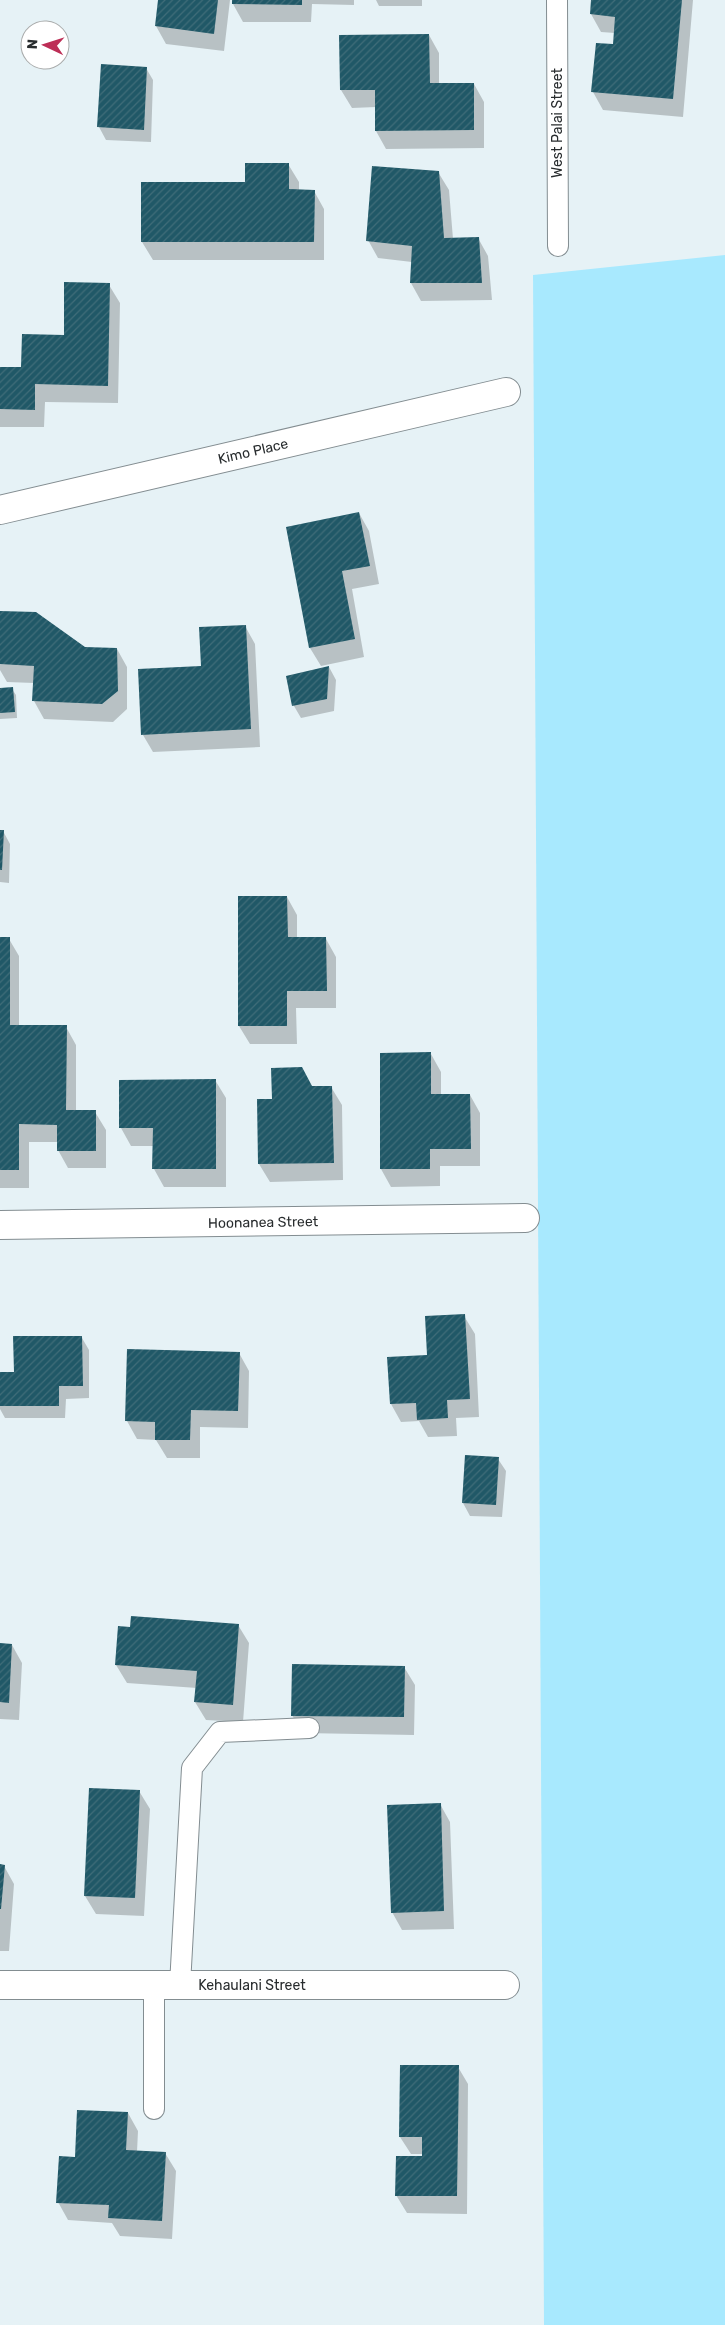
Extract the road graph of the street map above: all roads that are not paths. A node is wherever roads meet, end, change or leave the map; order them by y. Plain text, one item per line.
1 (556, 0) edge
2 (558, 246) dead end
3 (506, 392) dead end
4 (0, 510) edge
5 (525, 1218) dead end
6 (0, 1225) edge
7 (309, 1728) dead end
8 (0, 1985) edge
9 (167, 1985) junction
10 (505, 1985) dead end
11 (154, 2109) dead end

1 - 2 lane, West Palai Street
3 - 4 street, Kimo Place
5 - 6 street, Hoonanea Street
7 - 9 lane
8 - 9 street, Kehaulani Street
9 - 10 street, Kehaulani Street
9 - 11 lane

